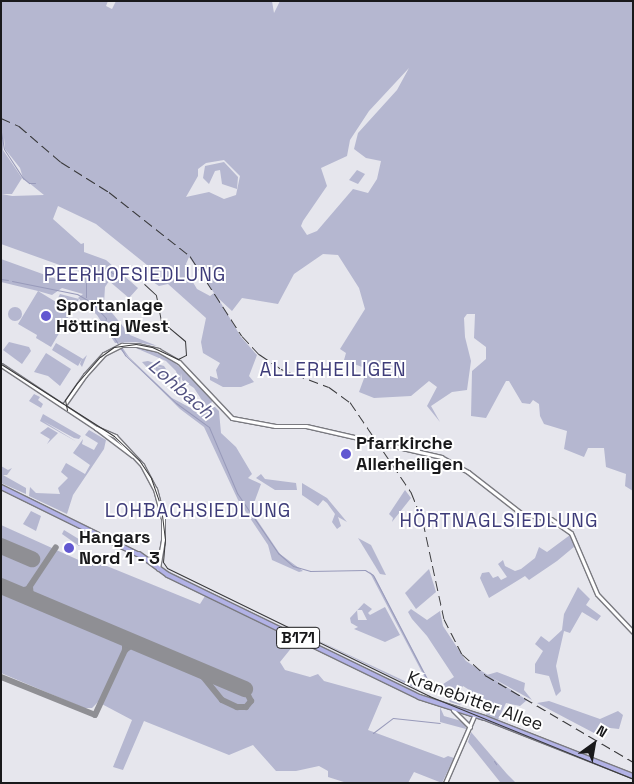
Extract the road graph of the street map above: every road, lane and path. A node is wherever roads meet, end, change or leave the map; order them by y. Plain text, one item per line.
1 (1, 365) edge
2 (64, 405) junction
3 (96, 428) junction
4 (114, 437) junction
5 (111, 442) junction
6 (134, 456) junction
7 (1, 487) edge
8 (158, 568) junction
9 (633, 632) edge
10 (453, 710) junction
11 (474, 716) junction
12 (470, 727) junction
13 (633, 776) edge
14 (445, 783) edge

1 - 2 street
2 - 3 street
2 - 9 street
3 - 4 street
3 - 5 street
4 - 5 street
4 - 6 street
5 - 6 street
6 - 8 street
7 - 8 main road, Kranebitter Allee / B171
8 - 10 main road, Kranebitter Allee / B171
10 - 11 main road, Kranebitter Allee / B171
10 - 12 street
11 - 12 street
11 - 13 main road, Kranebitter Allee / B171
12 - 14 street

